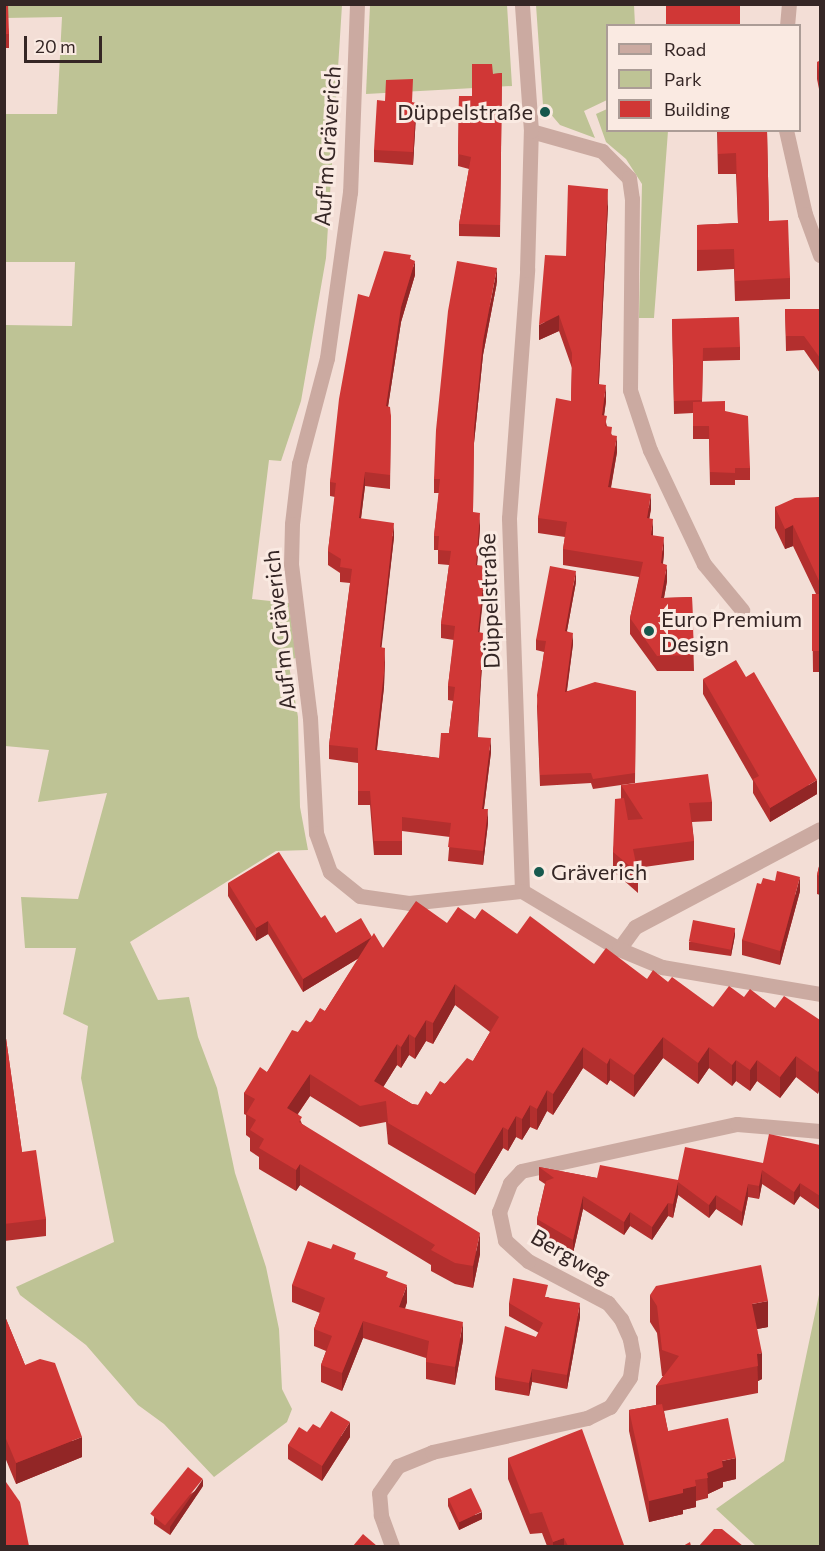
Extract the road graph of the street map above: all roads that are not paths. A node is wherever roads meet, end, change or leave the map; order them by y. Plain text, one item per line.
1 (357, 4) edge
2 (522, 4) edge
3 (789, 4) edge
4 (787, 24) edge
5 (531, 131) junction
6 (786, 132) edge
7 (820, 255) edge
8 (742, 610) dead end
9 (820, 829) edge
10 (522, 891) junction
11 (620, 949) junction
12 (820, 994) edge
13 (820, 1131) edge
14 (392, 1546) edge

1 - 10 street, Auf'm Gräverich
2 - 5 street, Düppelstraße
3 - 4 street
5 - 8 street
5 - 10 street, Düppelstraße
6 - 7 street
9 - 11 street
10 - 11 street
11 - 12 street
13 - 14 street, Bergweg

